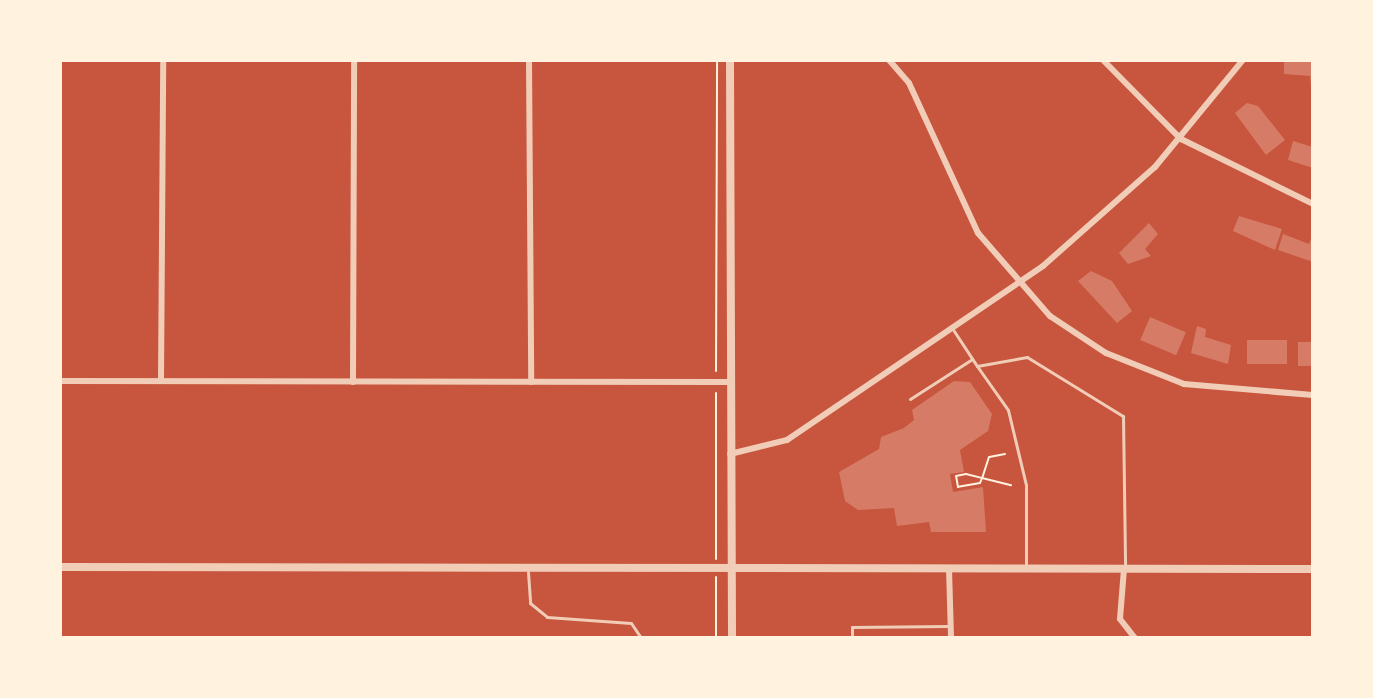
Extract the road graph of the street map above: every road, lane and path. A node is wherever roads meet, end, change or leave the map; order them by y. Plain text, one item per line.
1 (163, 60) edge
2 (354, 60) edge
3 (529, 60) edge
4 (717, 60) edge
5 (730, 60) edge
6 (889, 60) edge
7 (1103, 60) edge
8 (1243, 60) edge
9 (1181, 139) junction
10 (1313, 204) edge
11 (1017, 283) junction
12 (952, 328) junction
13 (972, 359) junction
14 (977, 366) junction
15 (60, 381) edge
16 (161, 381) junction
17 (353, 382) junction
18 (531, 382) junction
19 (716, 382) junction
20 (731, 382) junction
21 (1313, 395) edge
22 (910, 399) dead end
23 (730, 454) junction
24 (1005, 454) dead end
25 (982, 478) junction
26 (1011, 485) dead end
27 (60, 567) edge
28 (528, 568) junction
29 (716, 568) junction
30 (731, 568) junction
31 (949, 569) junction
32 (1026, 569) junction
33 (1124, 569) junction
34 (1313, 569) edge
35 (951, 626) junction
36 (641, 638) edge
37 (716, 638) edge
38 (732, 638) edge
39 (852, 638) edge
40 (951, 638) edge
41 (1135, 638) edge

1 - 16 street
2 - 17 street
3 - 18 street
4 - 19 path
5 - 20 street
6 - 11 street
7 - 9 street
8 - 9 street
9 - 10 street
9 - 11 street
11 - 12 street
11 - 21 street
12 - 13 lane
12 - 23 street
13 - 14 lane
13 - 22 lane
14 - 32 lane
14 - 33 lane
15 - 16 street
16 - 17 street
17 - 18 street
18 - 19 street
19 - 20 street
19 - 29 path
20 - 23 street
23 - 30 street
24 - 25 path
25 - 25 path
25 - 26 path
27 - 28 street
28 - 29 street
28 - 36 lane
29 - 30 street
29 - 37 path
30 - 31 street
30 - 38 street
31 - 32 street
31 - 35 street
32 - 33 street
33 - 34 street
33 - 41 street
35 - 39 lane
35 - 40 street

